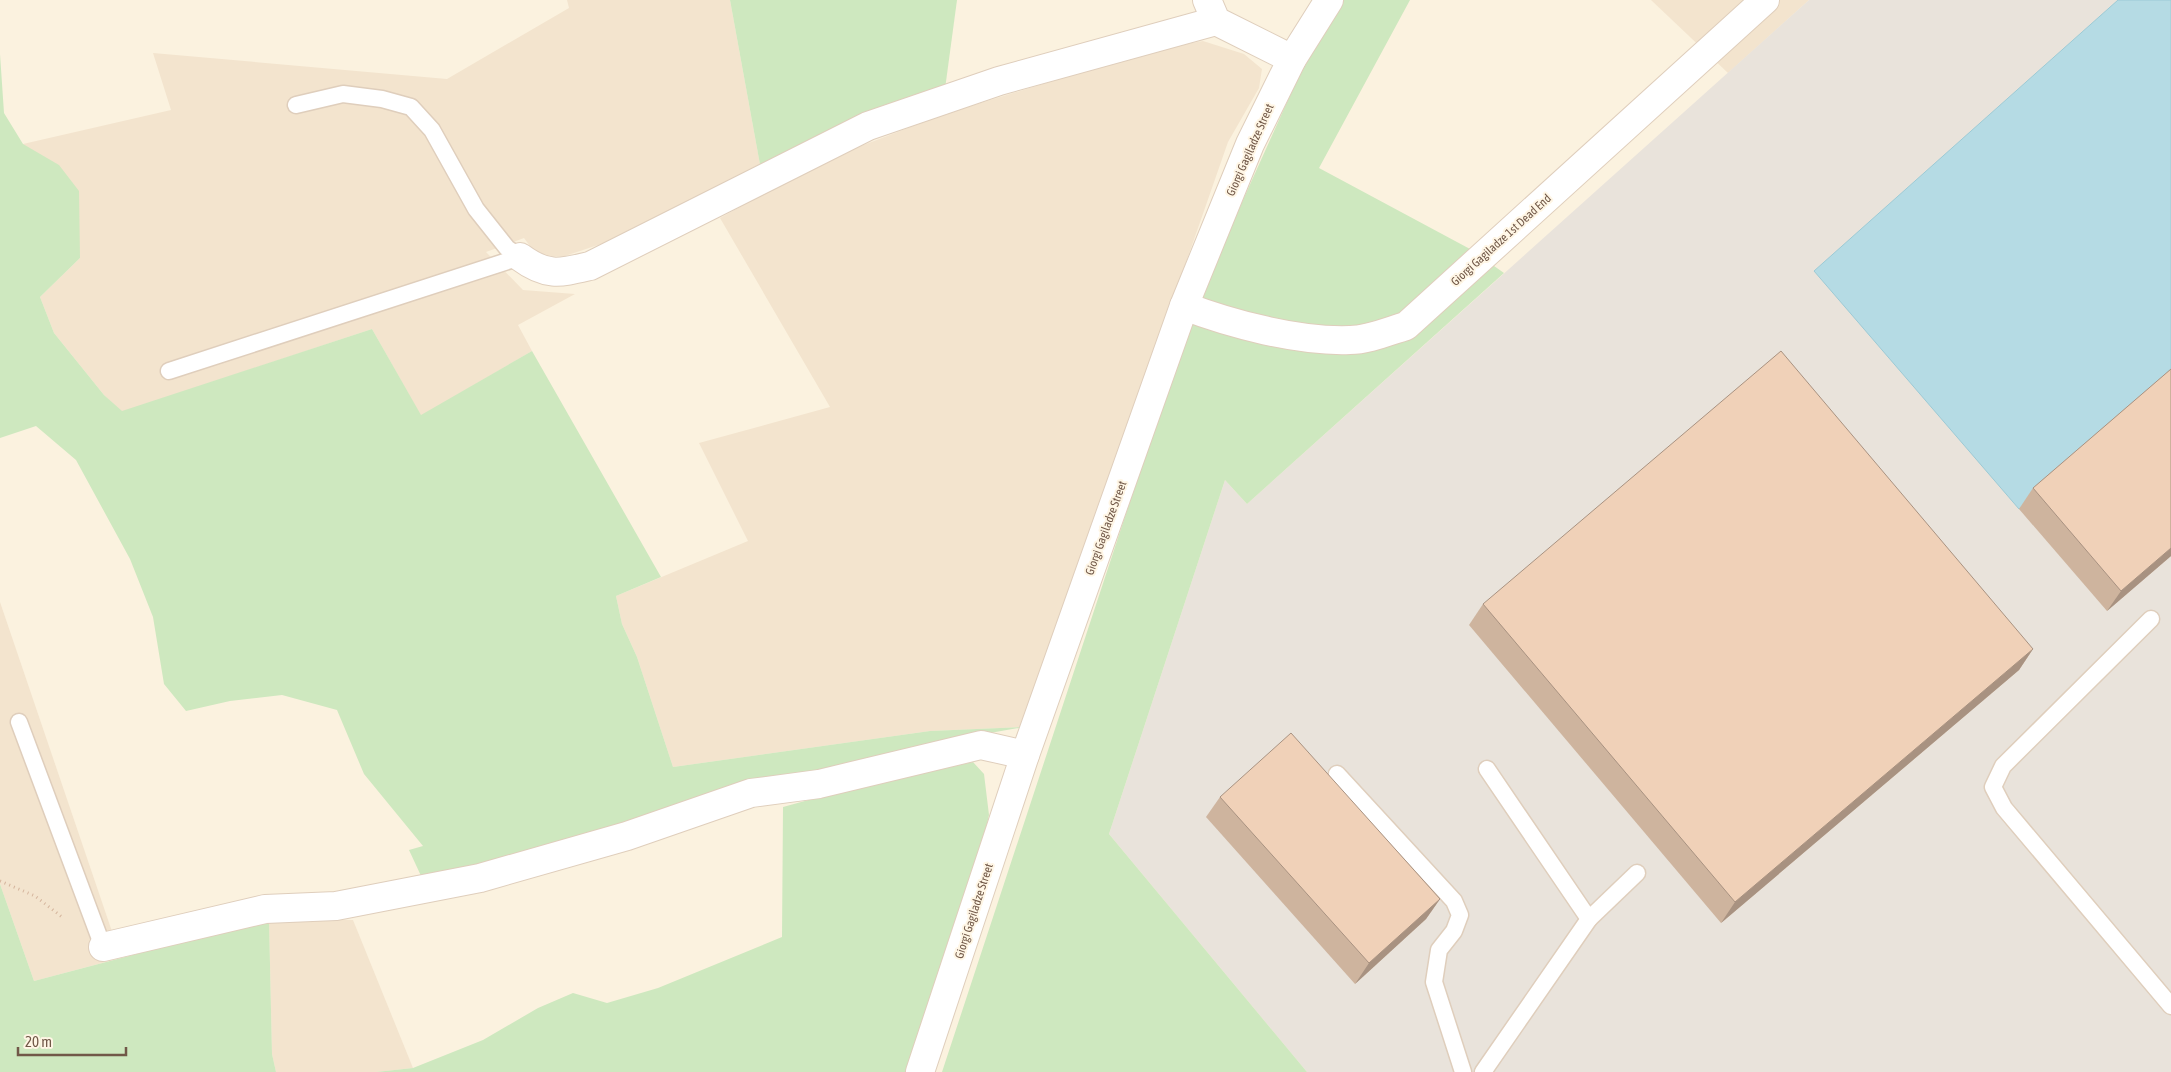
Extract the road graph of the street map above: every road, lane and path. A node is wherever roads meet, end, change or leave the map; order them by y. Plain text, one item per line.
1 (1329, 0) edge
2 (1765, 0) edge
3 (1212, 11) edge
4 (1292, 59) junction
5 (296, 105) dead end
6 (520, 257) junction
7 (1184, 306) junction
8 (169, 371) dead end
9 (2151, 619) dead end
10 (19, 722) dead end
11 (1025, 755) junction
12 (1487, 768) dead end
13 (1337, 774) dead end
14 (1637, 873) dead end
15 (0, 881) edge
16 (1589, 918) junction
17 (103, 947) junction
18 (2171, 1006) edge
19 (920, 1072) edge
20 (1463, 1072) edge
21 (1482, 1072) edge

1 - 4 street, Giorgi Gagiladze Street
2 - 7 street, Giorgi Gagiladze 1st Dead End
3 - 4 street
3 - 6 street
4 - 7 street, Giorgi Gagiladze Street
5 - 6 lane
6 - 8 lane
7 - 11 street, Giorgi Gagiladze Street
9 - 18 lane
10 - 17 lane
11 - 17 street
11 - 19 street, Giorgi Gagiladze Street
12 - 16 lane
13 - 20 lane
14 - 16 lane
15 - 17 path
16 - 21 lane

